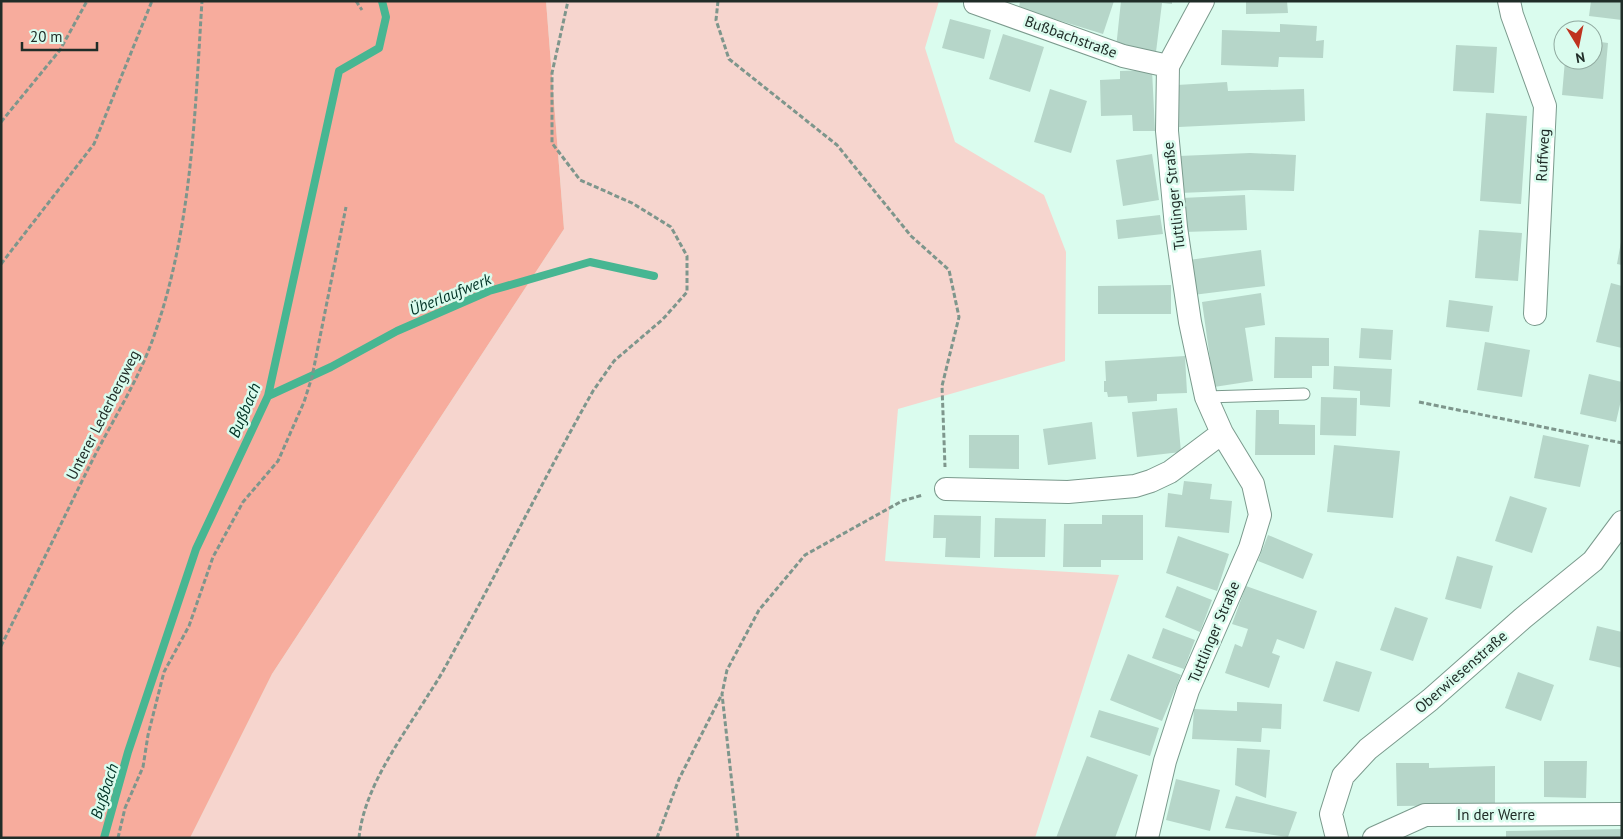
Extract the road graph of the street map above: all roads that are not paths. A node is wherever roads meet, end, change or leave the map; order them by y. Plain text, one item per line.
1 (1202, 1) edge
2 (1509, 1) edge
3 (975, 4) dead end
4 (1168, 66) junction
5 (1535, 314) dead end
6 (1304, 394) dead end
7 (1206, 397) junction
8 (1222, 433) junction
9 (946, 489) road end
10 (1622, 522) edge
11 (1622, 814) edge
12 (1149, 836) edge
13 (1337, 838) edge
14 (1374, 838) edge

1 - 4 street, Tuttlinger Straße
2 - 5 street, Ruffweg
3 - 4 street, Bußbachstraße
4 - 7 street, Tuttlinger Straße
6 - 7 lane
7 - 8 street, Tuttlinger Straße
8 - 9 street
8 - 12 street, Tuttlinger Straße
10 - 13 street, Oberwiesenstraße
11 - 14 street, In der Werre

